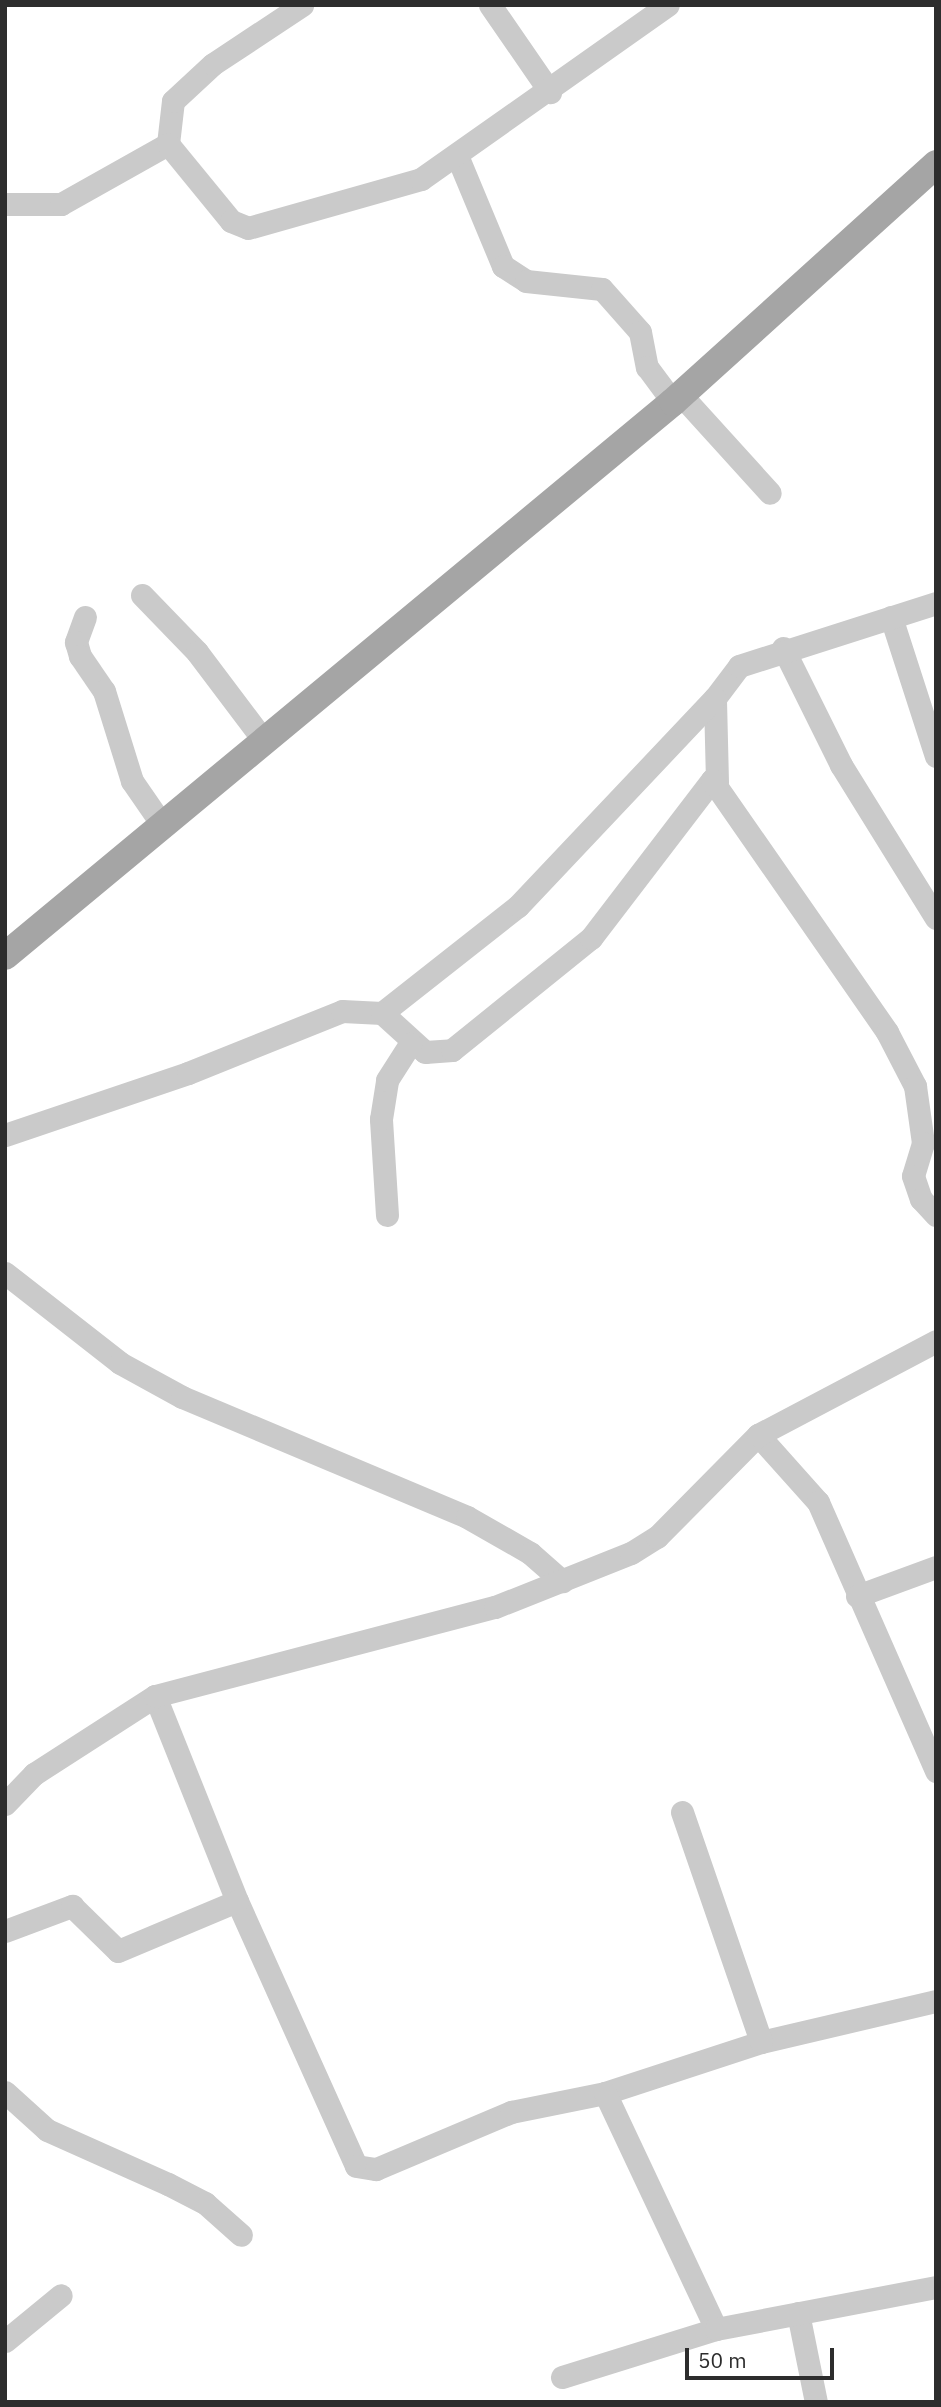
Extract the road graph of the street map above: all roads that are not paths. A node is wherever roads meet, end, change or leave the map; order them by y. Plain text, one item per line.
1 (302, 5) edge
2 (490, 5) edge
3 (668, 5) edge
4 (550, 92) junction
5 (168, 144) junction
6 (458, 158) junction
7 (936, 164) edge
8 (5, 204) edge
9 (677, 398) junction
10 (770, 493) dead end
11 (142, 594) dead end
12 (936, 603) edge
13 (85, 617) dead end
14 (891, 617) junction
15 (783, 648) junction
16 (715, 698) junction
17 (264, 741) junction
18 (936, 756) edge
19 (717, 782) junction
20 (163, 826) junction
21 (936, 918) edge
22 (5, 956) edge
23 (382, 1013) junction
24 (410, 1044) junction
25 (5, 1135) edge
26 (387, 1215) dead end
27 (936, 1216) edge
28 (5, 1272) edge
29 (936, 1341) edge
30 (758, 1435) junction
31 (936, 1567) edge
32 (562, 1581) junction
33 (857, 1596) junction
34 (155, 1696) junction
35 (936, 1771) edge
36 (5, 1804) edge
37 (682, 1812) dead end
38 (237, 1901) junction
39 (5, 1931) edge
40 (936, 2001) edge
41 (761, 2042) junction
42 (5, 2092) edge
43 (605, 2093) junction
44 (241, 2235) dead end
45 (936, 2287) edge
46 (61, 2295) dead end
47 (798, 2313) junction
48 (716, 2329) junction
49 (5, 2341) edge
50 (562, 2377) dead end
51 (816, 2402) edge

1 - 5 street
2 - 4 street
3 - 4 street
4 - 6 street
5 - 6 street
5 - 8 street
6 - 9 street
7 - 9 main road
9 - 10 street
9 - 17 main road
11 - 17 street
12 - 14 street
13 - 20 street
14 - 15 street
14 - 18 street
15 - 16 street
15 - 21 street
16 - 19 street
16 - 23 street
17 - 20 main road
19 - 24 street
19 - 27 street
20 - 22 main road
23 - 24 street
23 - 25 street
24 - 26 street
28 - 32 street
29 - 30 street
30 - 32 street
30 - 33 street
31 - 33 street
32 - 34 street
33 - 35 street
34 - 36 street
34 - 38 street
37 - 41 street
38 - 39 street
38 - 43 street
40 - 41 street
41 - 43 street
42 - 44 street
43 - 48 street
45 - 47 street
46 - 49 street
47 - 48 street
47 - 51 street
48 - 50 street

